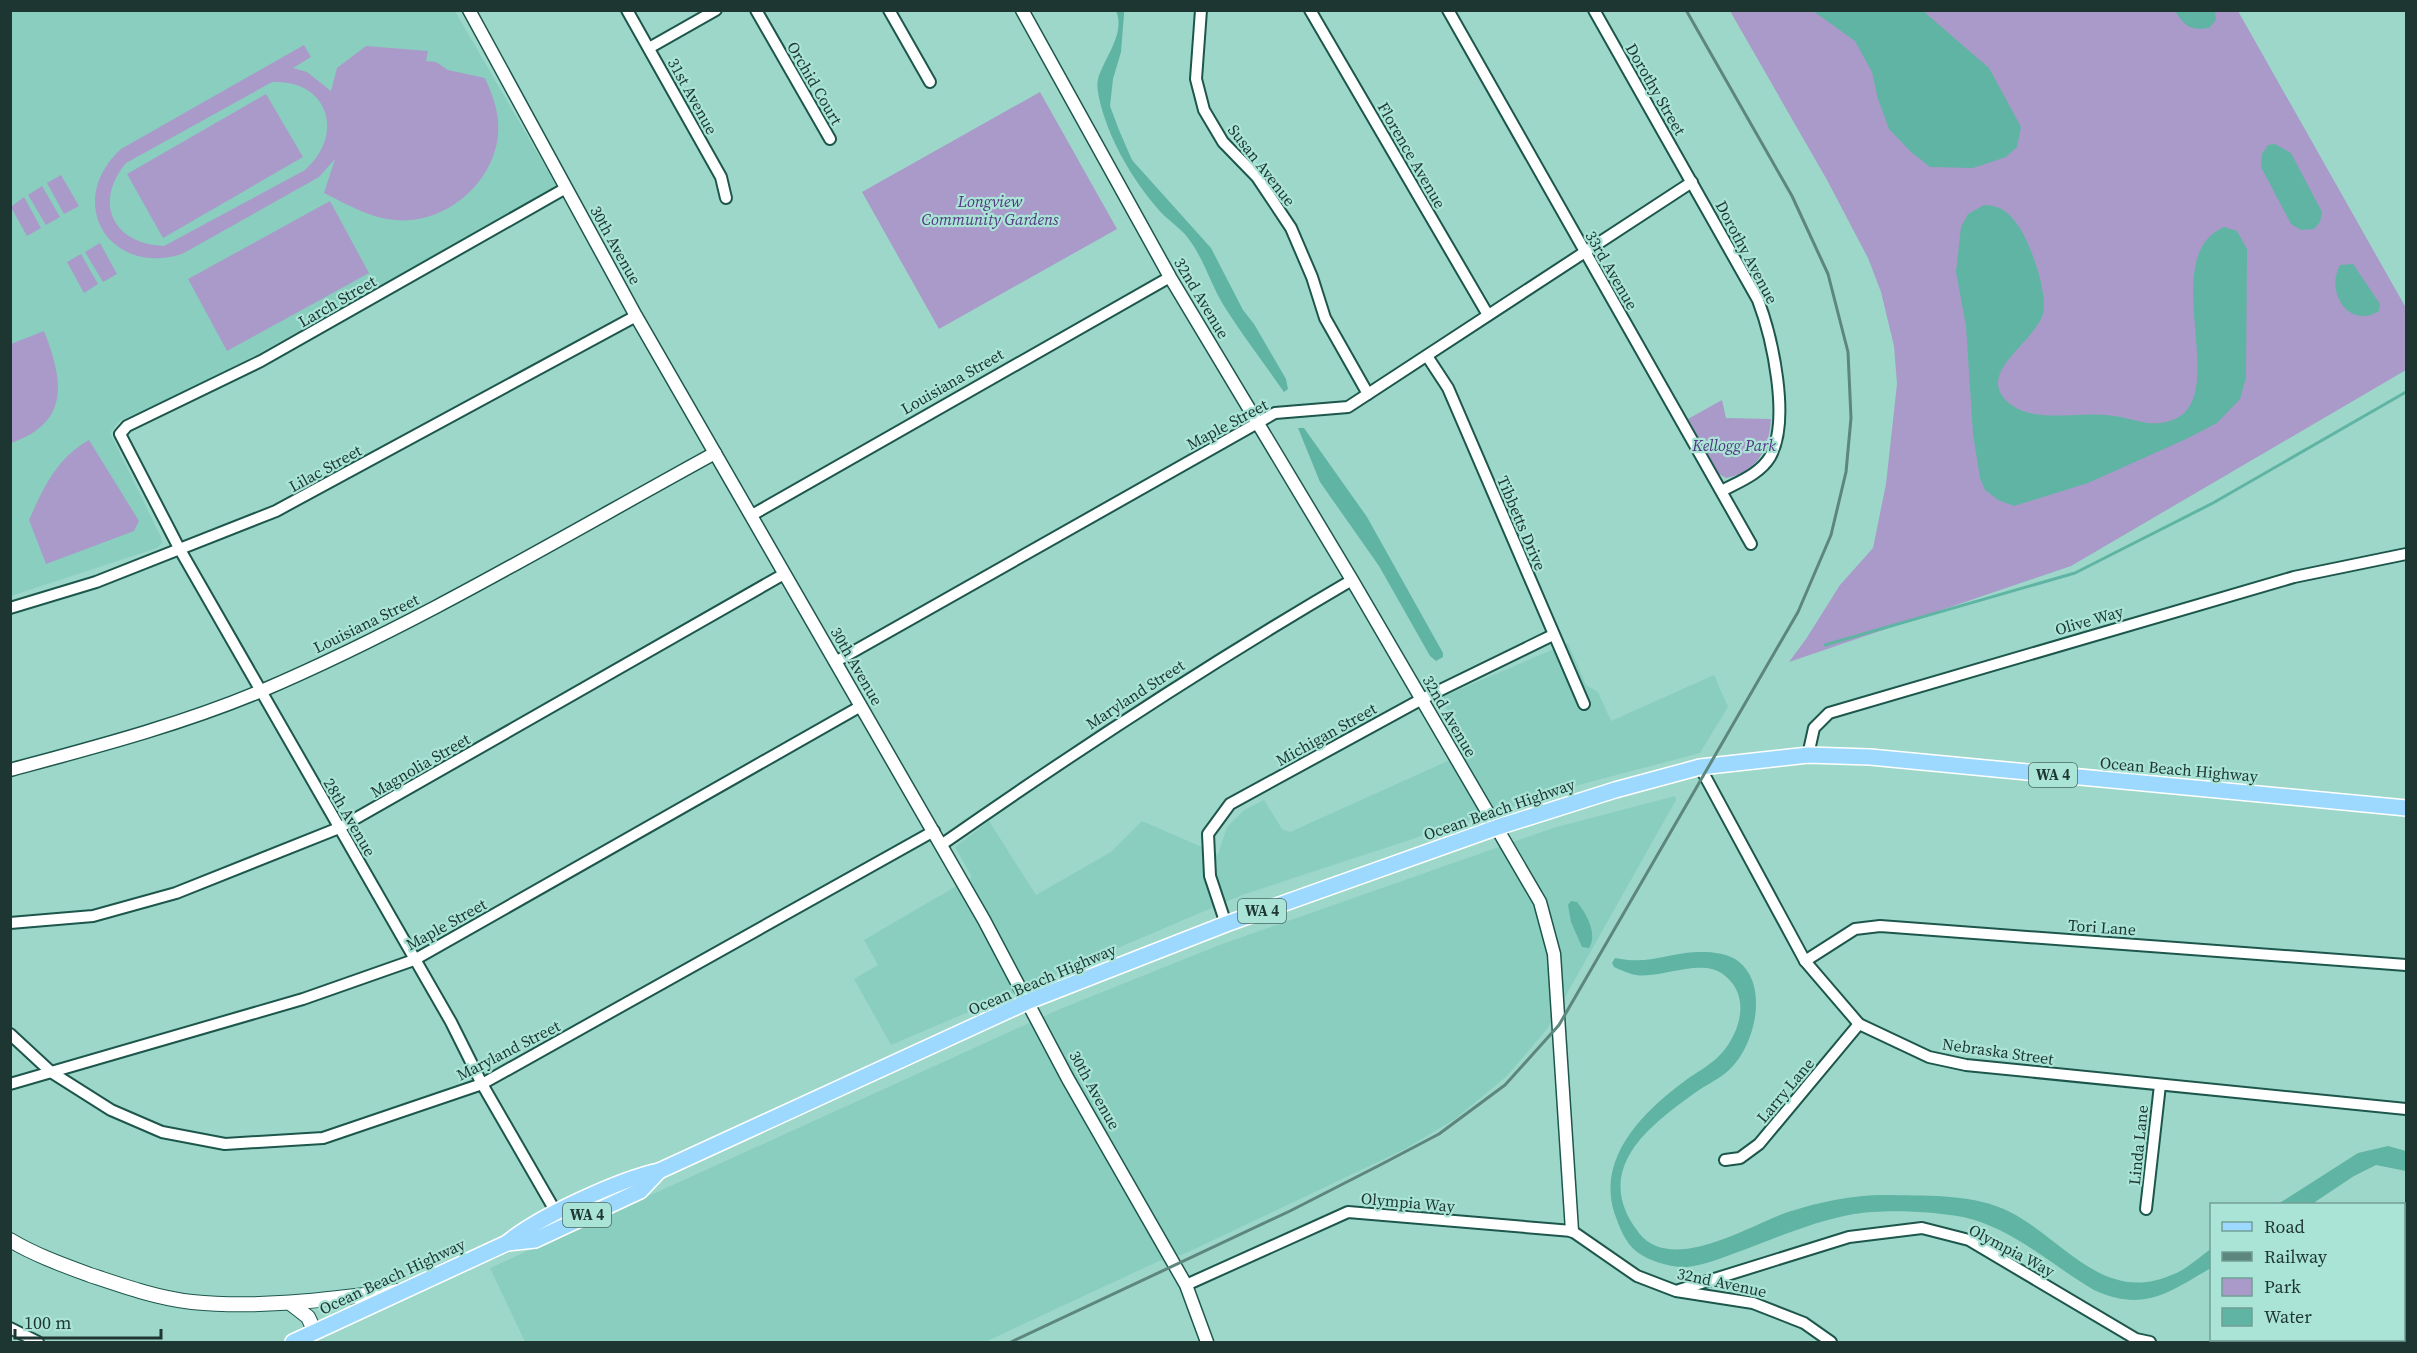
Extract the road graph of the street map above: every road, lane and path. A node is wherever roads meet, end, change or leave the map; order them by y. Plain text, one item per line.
1 (469, 10) edge
2 (627, 10) edge
3 (716, 10) edge
4 (756, 10) edge
5 (889, 10) edge
6 (1022, 10) edge
7 (1201, 10) edge
8 (1310, 10) edge
9 (1448, 10) edge
10 (1593, 10) edge
11 (649, 48) junction
12 (930, 82) dead end
13 (830, 139) dead end
14 (1692, 182) junction
15 (566, 188) junction
16 (726, 198) dead end
17 (1584, 252) junction
18 (1170, 277) junction
19 (1488, 315) junction
20 (636, 316) junction
21 (1427, 356) junction
22 (1368, 394) junction
23 (1257, 422) junction
24 (120, 434) joint
25 (715, 453) junction
26 (1722, 491) junction
27 (752, 515) junction
28 (1751, 544) dead end
29 (179, 548) junction
30 (2406, 554) edge
31 (784, 574) junction
32 (1352, 580) junction
33 (10, 608) edge
34 (1553, 635) junction
35 (835, 662) junction
36 (261, 691) junction
37 (1422, 699) junction
38 (1584, 704) dead end
39 (861, 706) junction
40 (1808, 755) junction
41 (1700, 767) junction
42 (10, 770) edge
43 (2406, 808) edge
44 (1498, 827) junction
45 (339, 828) junction
46 (934, 831) junction
47 (941, 845) junction
48 (10, 923) edge
49 (1226, 924) junction
50 (414, 960) junction
51 (1805, 961) junction
52 (2406, 965) edge
53 (1029, 1001) junction
54 (1858, 1024) junction
55 (10, 1034) edge
56 (51, 1072) junction
57 (10, 1084) edge
58 (482, 1084) junction
59 (2160, 1084) junction
60 (2406, 1109) edge
61 (1725, 1160) dead end
62 (659, 1171) junction
63 (2146, 1209) dead end
64 (557, 1214) junction
65 (1572, 1231) junction
66 (10, 1240) edge
67 (507, 1243) junction
68 (1186, 1285) junction
69 (404, 1291) junction
70 (1676, 1291) junction
71 (290, 1303) junction
72 (10, 1328) edge
73 (315, 1332) junction
74 (38, 1342) edge
75 (293, 1342) edge
76 (1207, 1342) edge
77 (1831, 1342) edge
78 (2150, 1342) edge

1 - 15 street, 30th Avenue
2 - 11 street, 31st Avenue
3 - 11 street
4 - 13 street, Orchid Court
5 - 12 street
6 - 18 street, 32nd Avenue
7 - 22 street, Susan Avenue
8 - 19 street, Florence Avenue
9 - 17 street, 33rd Avenue
10 - 14 street, Dorothy Street
11 - 16 street, 31st Avenue
14 - 17 street, Maple Street
14 - 26 street, Dorothy Avenue
15 - 20 street, 30th Avenue
15 - 24 street, Larch Street
17 - 19 street, Maple Street
17 - 26 street, 33rd Avenue
18 - 23 street, 32nd Avenue
18 - 27 street, Louisiana Street
19 - 21 street, Maple Street
20 - 25 street, 30th Avenue
20 - 29 street, Lilac Street
21 - 22 street, Maple Street
21 - 34 street, Tibbetts Drive
22 - 23 street, Maple Street
23 - 32 street, 32nd Avenue
23 - 35 street, Maple Street
24 - 29 street, 28th Avenue
25 - 27 street, 30th Avenue
25 - 36 street, Louisiana Street
26 - 28 street, 33rd Avenue
27 - 31 street, 30th Avenue
29 - 33 street, Lilac Street
29 - 36 street, 28th Avenue
30 - 40 street, Olive Way
31 - 35 street, 30th Avenue
31 - 45 street, Magnolia Street
32 - 37 street, 32nd Avenue
32 - 47 street, Maryland Street
34 - 37 street, Michigan Street
34 - 38 street, Tibbetts Drive
35 - 39 street, 30th Avenue
36 - 42 street, Louisiana Street
36 - 45 street, 28th Avenue
37 - 44 street, 32nd Avenue
37 - 49 street, Michigan Street
39 - 46 street, 30th Avenue
39 - 50 street, Maple Street
40 - 41 main road, Ocean Beach Highway / WA 4
40 - 43 main road, Ocean Beach Highway / WA 4
41 - 44 main road, Ocean Beach Highway / WA 4
41 - 51 street, Nebraska Street
44 - 49 main road, Ocean Beach Highway / WA 4
44 - 65 street, 32nd Avenue
45 - 48 street, Magnolia Street
45 - 50 street, 28th Avenue
46 - 47 street, 30th Avenue
46 - 58 street, Maryland Street
47 - 53 street, 30th Avenue
49 - 53 main road, Ocean Beach Highway / WA 4
50 - 56 street, Maple Street
50 - 58 street, 28th Avenue
51 - 52 street, Tori Lane
51 - 54 street, Nebraska Street
53 - 62 main road, Ocean Beach Highway / WA 4
53 - 68 street, 30th Avenue
54 - 59 street, Nebraska Street
54 - 61 street, Larry Lane
55 - 56 street, Maryland Street
56 - 57 street, Maple Street
56 - 58 street, Maryland Street
58 - 64 street, 28th Avenue
59 - 60 street, Nebraska Street
59 - 63 street, Linda Lane
62 - 64 main road, Ocean Beach Highway / WA 4
62 - 67 main road, Ocean Beach Highway / WA 4
64 - 67 main road, Ocean Beach Highway / WA 4
65 - 68 street, Olympia Way
65 - 70 street, 32nd Avenue
66 - 71 main road
67 - 69 main road, Ocean Beach Highway / WA 4
68 - 76 street, 30th Avenue
69 - 71 main road
69 - 73 main road, Ocean Beach Highway / WA 4
70 - 77 street, 32nd Avenue
70 - 78 street, Olympia Way
71 - 73 main road
72 - 74 street
73 - 75 main road, Ocean Beach Highway / WA 4

